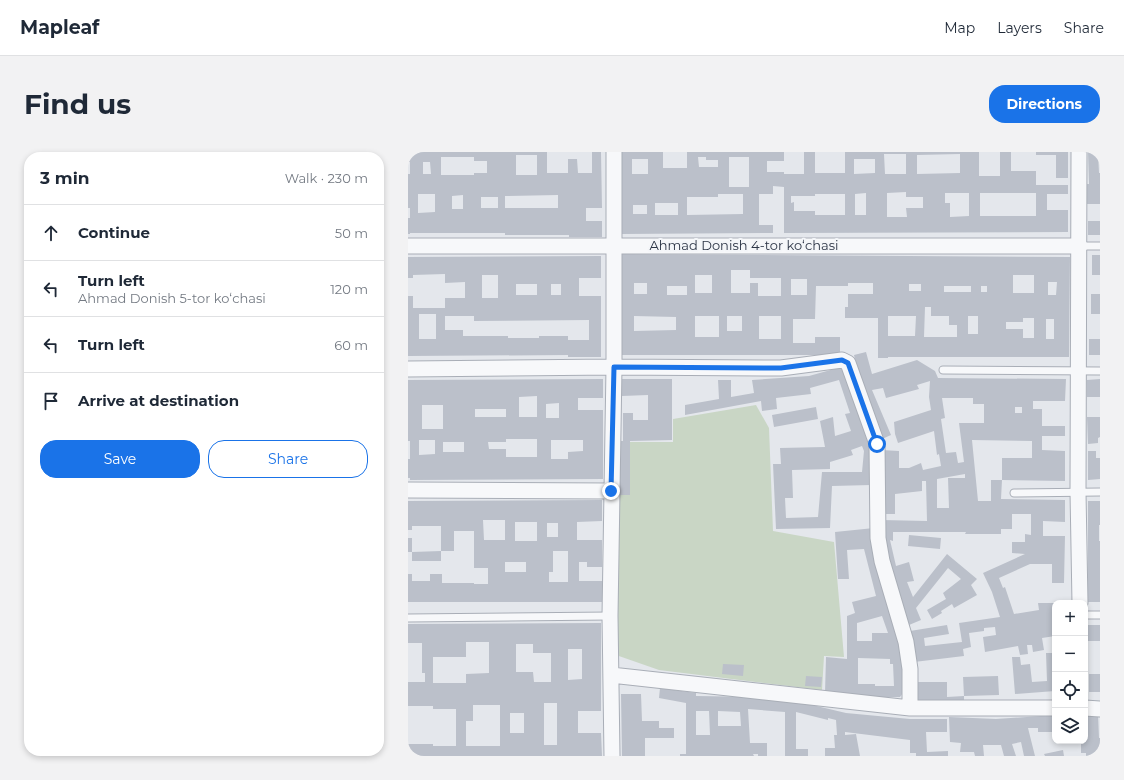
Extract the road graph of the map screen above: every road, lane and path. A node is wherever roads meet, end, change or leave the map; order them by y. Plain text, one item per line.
1 (614, 152) edge
2 (1079, 152) edge
3 (614, 245) junction
4 (408, 246) edge
5 (1080, 246) junction
6 (1100, 246) edge
7 (614, 367) junction
8 (408, 369) edge
9 (943, 370) dead end
10 (1079, 371) junction
11 (1100, 371) edge
12 (408, 490) edge
13 (611, 491) junction
14 (1078, 492) junction
15 (1100, 492) edge
16 (1014, 493) dead end
17 (1080, 600) edge
18 (1088, 615) edge
19 (1100, 615) edge
20 (610, 616) junction
21 (408, 618) edge
22 (611, 675) junction
23 (910, 708) junction
24 (1052, 708) edge
25 (1088, 708) edge
26 (1100, 710) edge
27 (612, 756) edge

1 - 3 street
2 - 5 street
3 - 4 street, Ahmad Donish 4-tor koʻchasi
3 - 5 street, Ahmad Donish 4-tor koʻchasi
3 - 7 street
5 - 6 lane
5 - 10 street
7 - 8 street
7 - 13 street
7 - 23 street
9 - 10 lane
10 - 11 lane
10 - 14 street
12 - 13 street
13 - 20 street
14 - 15 lane
14 - 16 lane
14 - 17 street
18 - 19 lane
20 - 21 lane
20 - 22 street
22 - 23 street
22 - 27 street
23 - 24 street
25 - 26 street

